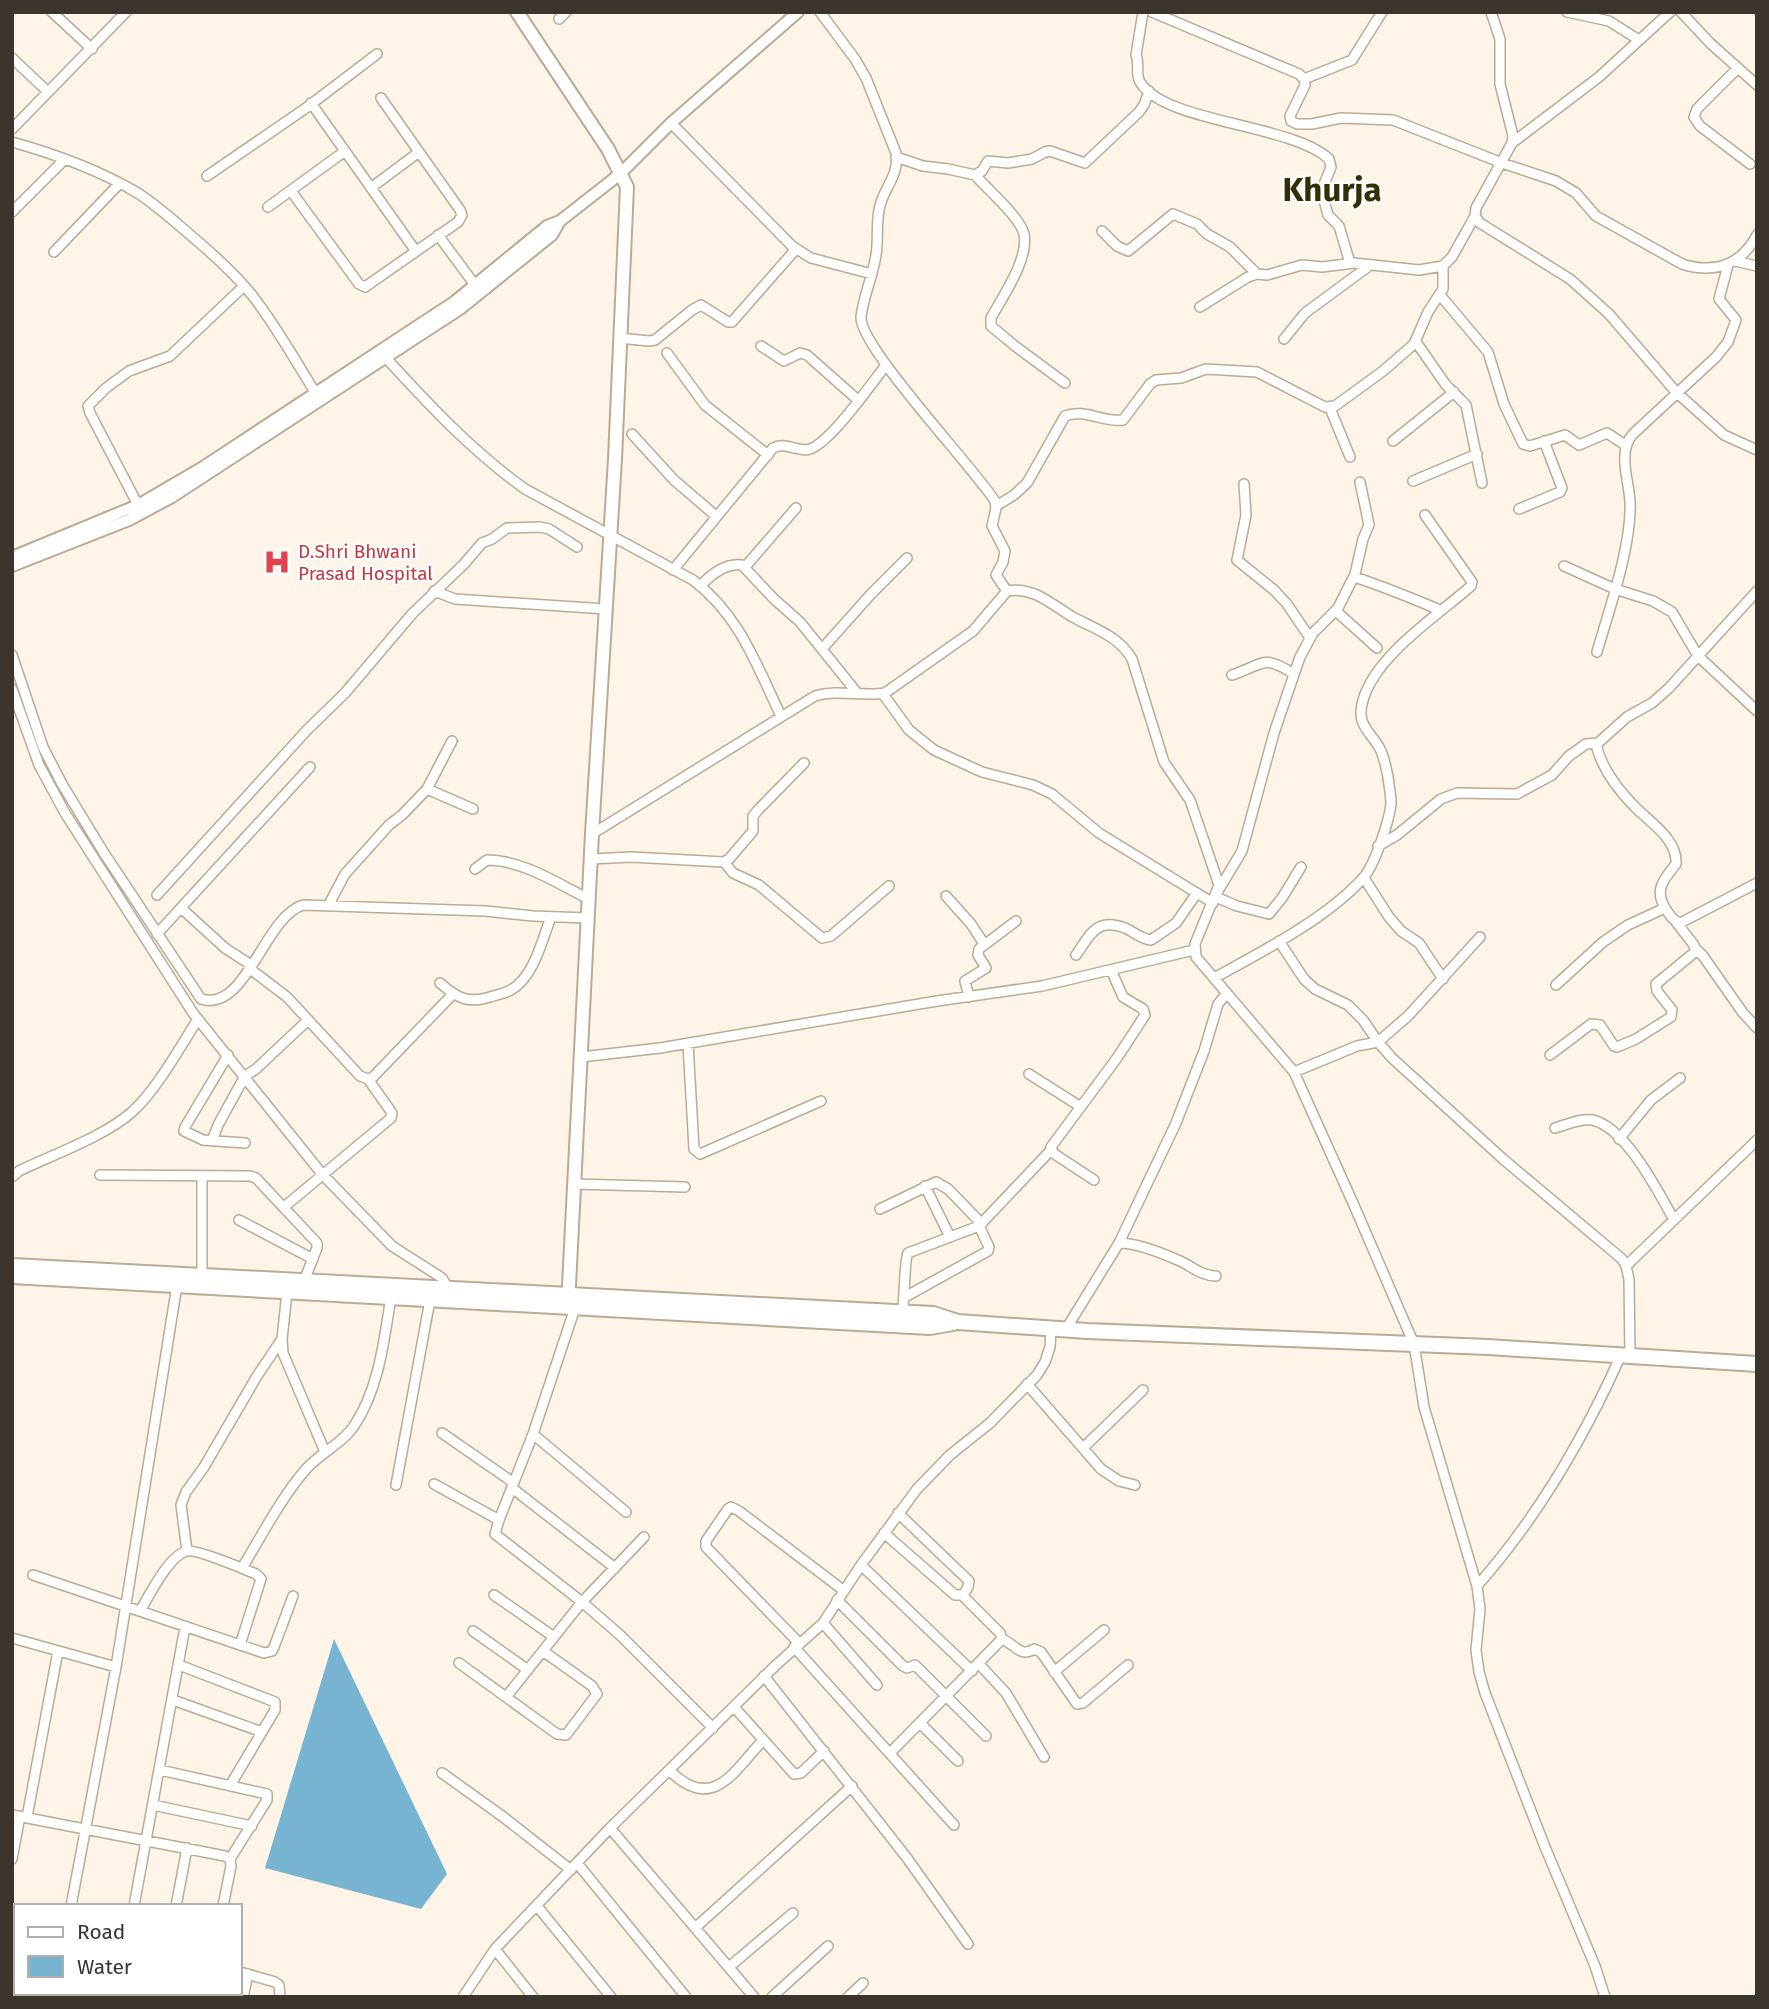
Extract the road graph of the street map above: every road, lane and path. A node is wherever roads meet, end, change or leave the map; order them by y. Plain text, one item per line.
1 (52, 12) edge
2 (126, 12) edge
3 (517, 12) edge
4 (820, 12) edge
5 (1143, 12) edge
6 (1152, 12) edge
7 (1381, 12) edge
8 (1491, 12) edge
9 (1567, 12) edge
10 (1670, 12) edge
11 (1681, 12) edge
12 (793, 14) edge
13 (1639, 40) junction
14 (92, 49) junction
15 (377, 54) dead end
16 (12, 58) edge
17 (1737, 69) junction
18 (1304, 79) junction
19 (1757, 85) edge
20 (1149, 91) junction
21 (48, 92) junction
22 (381, 98) dead end
23 (311, 103) junction
24 (671, 123) junction
25 (12, 129) edge
26 (12, 142) edge
27 (1512, 143) junction
28 (345, 151) junction
29 (419, 152) junction
30 (897, 157) junction
31 (65, 159) junction
32 (1502, 163) junction
33 (1750, 164) dead end
34 (620, 174) junction
35 (206, 176) dead end
36 (975, 176) junction
37 (119, 184) junction
38 (372, 187) junction
39 (291, 191) junction
40 (268, 207) dead end
41 (12, 212) edge
42 (1475, 216) junction
43 (560, 221) junction
44 (1102, 230) dead end
45 (438, 235) junction
46 (1757, 235) edge
47 (796, 249) junction
48 (415, 250) junction
49 (54, 252) dead end
50 (1350, 263) junction
51 (1731, 263) junction
52 (1369, 266) junction
53 (1443, 266) junction
54 (1757, 266) edge
55 (872, 274) junction
56 (1257, 274) junction
57 (475, 285) junction
58 (244, 286) junction
59 (1440, 295) junction
60 (1200, 307) dead end
61 (619, 338) junction
62 (1284, 339) dead end
63 (1416, 342) junction
64 (761, 346) dead end
65 (667, 353) dead end
66 (386, 358) junction
67 (887, 365) junction
68 (1065, 383) dead end
69 (1454, 392) junction
70 (1676, 392) junction
71 (316, 394) junction
72 (859, 401) junction
73 (1330, 408) junction
74 (632, 434) dead end
75 (1394, 441) dead end
76 (1544, 441) junction
77 (1625, 445) junction
78 (1757, 450) edge
79 (768, 454) junction
80 (1477, 454) junction
81 (1350, 457) dead end
82 (1413, 481) dead end
83 (1360, 482) dead end
84 (1482, 482) dead end
85 (1244, 484) dead end
86 (138, 505) junction
87 (996, 506) junction
88 (796, 508) dead end
89 (1520, 509) dead end
90 (1425, 515) dead end
91 (716, 516) junction
92 (611, 536) junction
93 (577, 547) dead end
94 (12, 557) edge
95 (907, 558) dead end
96 (12, 566) edge
97 (1564, 566) dead end
98 (745, 567) junction
99 (673, 570) junction
100 (1354, 577) junction
101 (700, 586) junction
102 (1615, 589) junction
103 (434, 591) junction
104 (1007, 591) junction
105 (1757, 591) edge
106 (606, 609) junction
107 (1440, 610) junction
108 (1336, 611) junction
109 (1310, 638) junction
110 (1377, 648) dead end
111 (822, 649) junction
112 (1597, 652) dead end
113 (12, 655) edge
114 (1698, 656) junction
115 (1294, 674) junction
116 (1232, 676) dead end
117 (12, 690) edge
118 (858, 694) junction
119 (883, 694) junction
120 (1757, 711) edge
121 (781, 716) junction
122 (452, 741) dead end
123 (1598, 743) junction
124 (804, 763) dead end
125 (310, 767) dead end
126 (427, 789) junction
127 (473, 809) dead end
128 (592, 834) junction
129 (1378, 846) junction
130 (591, 859) junction
131 (724, 862) junction
132 (1301, 867) dead end
133 (475, 869) dead end
134 (1364, 878) junction
135 (1757, 883) edge
136 (889, 886) dead end
137 (1197, 893) junction
138 (157, 895) dead end
139 (946, 895) dead end
140 (1216, 897) junction
141 (589, 900) junction
142 (328, 906) junction
143 (181, 908) junction
144 (1665, 908) junction
145 (551, 917) junction
146 (588, 918) junction
147 (1016, 920) dead end
148 (1676, 922) junction
149 (157, 934) junction
150 (1480, 937) dead end
151 (1279, 941) junction
152 (984, 944) junction
153 (1695, 948) junction
154 (1194, 950) junction
155 (1076, 955) dead end
156 (250, 966) junction
157 (1111, 970) junction
158 (1214, 978) junction
159 (1443, 979) junction
160 (440, 983) dead end
161 (1556, 985) dead end
162 (1227, 993) junction
163 (453, 994) junction
164 (969, 997) junction
165 (199, 1010) junction
166 (307, 1021) junction
167 (1757, 1028) edge
168 (1378, 1042) junction
169 (688, 1044) junction
170 (228, 1055) junction
171 (1550, 1055) dead end
172 (581, 1057) junction
173 (1294, 1072) junction
174 (1029, 1074) dead end
175 (248, 1075) junction
176 (1680, 1078) dead end
177 (368, 1079) junction
178 (821, 1101) dead end
179 (1081, 1108) junction
180 (1555, 1128) dead end
181 (1619, 1139) junction
182 (1757, 1140) edge
183 (212, 1141) junction
184 (245, 1143) dead end
185 (1051, 1150) junction
186 (326, 1171) junction
187 (100, 1175) dead end
188 (202, 1176) junction
189 (12, 1177) edge
190 (1094, 1180) dead end
191 (574, 1184) junction
192 (925, 1186) junction
193 (685, 1187) dead end
194 (284, 1207) junction
195 (880, 1209) dead end
196 (239, 1220) dead end
197 (1674, 1220) junction
198 (980, 1225) junction
199 (950, 1237) junction
200 (1119, 1243) junction
201 (313, 1259) junction
202 (12, 1266) edge
203 (1626, 1266) junction
204 (12, 1276) edge
205 (1216, 1276) dead end
206 (202, 1281) junction
207 (304, 1281) junction
208 (177, 1285) junction
209 (287, 1292) junction
210 (452, 1295) junction
211 (391, 1297) junction
212 (905, 1297) junction
213 (430, 1300) junction
214 (570, 1303) junction
215 (902, 1312) junction
216 (958, 1322) junction
217 (1058, 1329) junction
218 (282, 1339) junction
219 (1414, 1344) junction
220 (1625, 1356) junction
221 (1757, 1364) edge
222 (1027, 1384) junction
223 (1143, 1390) dead end
224 (442, 1433) dead end
225 (533, 1434) junction
226 (1083, 1448) junction
227 (325, 1452) junction
228 (434, 1484) dead end
229 (396, 1485) dead end
230 (513, 1485) junction
231 (1135, 1485) dead end
232 (626, 1512) dead end
233 (898, 1513) junction
234 (499, 1520) junction
235 (884, 1533) junction
236 (644, 1537) dead end
237 (187, 1551) junction
238 (860, 1565) junction
239 (615, 1567) junction
240 (242, 1568) junction
241 (33, 1575) dead end
242 (1477, 1586) junction
243 (843, 1590) junction
244 (495, 1595) dead end
245 (963, 1595) junction
246 (293, 1596) dead end
247 (837, 1600) junction
248 (582, 1602) junction
249 (126, 1607) junction
250 (140, 1611) junction
251 (823, 1623) junction
252 (186, 1627) junction
253 (1104, 1630) dead end
254 (473, 1631) dead end
255 (12, 1637) edge
256 (554, 1637) junction
257 (1002, 1639) junction
258 (240, 1645) junction
259 (797, 1645) junction
260 (58, 1651) junction
261 (543, 1651) junction
262 (459, 1663) dead end
263 (179, 1665) junction
264 (1128, 1665) dead end
265 (116, 1667) junction
266 (976, 1667) junction
267 (528, 1670) junction
268 (769, 1671) junction
269 (1054, 1672) junction
270 (877, 1685) dead end
271 (506, 1697) junction
272 (946, 1697) junction
273 (173, 1700) junction
274 (734, 1707) junction
275 (920, 1723) junction
276 (713, 1728) junction
277 (262, 1732) junction
278 (986, 1736) dead end
279 (763, 1740) junction
280 (824, 1751) junction
281 (890, 1754) junction
282 (1044, 1757) dead end
283 (958, 1762) dead end
284 (160, 1770) junction
285 (668, 1770) junction
286 (442, 1773) dead end
287 (232, 1784) junction
288 (852, 1786) junction
289 (153, 1805) junction
290 (20, 1816) edge
291 (954, 1825) dead end
292 (252, 1826) junction
293 (86, 1828) junction
294 (610, 1828) junction
295 (147, 1839) junction
296 (187, 1848) junction
297 (12, 1858) edge
298 (230, 1859) junction
299 (574, 1867) junction
300 (71, 1904) edge
301 (134, 1904) edge
302 (176, 1904) edge
303 (223, 1904) edge
304 (537, 1906) junction
305 (793, 1913) dead end
306 (695, 1928) junction
307 (968, 1944) dead end
308 (828, 1946) dead end
309 (495, 1949) junction
310 (729, 1968) junction
311 (244, 1973) edge
312 (863, 1983) dead end
313 (243, 1997) edge
314 (280, 1997) edge
315 (463, 1997) edge
316 (533, 1997) edge
317 (611, 1997) edge
318 (686, 1997) edge
319 (754, 1997) edge
320 (772, 1997) edge
321 (848, 1997) edge
322 (1605, 1997) edge

1 - 14 street
2 - 14 street
3 - 34 main road
4 - 30 street
5 - 20 street
6 - 18 street
7 - 18 street
8 - 27 street
9 - 13 street
10 - 13 street
11 - 17 street
12 - 24 street
13 - 27 street
14 - 21 street
15 - 23 street
16 - 21 street
17 - 19 street
17 - 33 street
18 - 32 street
20 - 36 street
20 - 50 street
21 - 25 street
22 - 29 street
23 - 28 street
23 - 35 street
24 - 34 street
24 - 47 street
26 - 31 street
27 - 32 street
28 - 38 street
28 - 39 street
29 - 38 street
29 - 45 street
30 - 36 street
30 - 55 street
31 - 37 street
31 - 41 street
32 - 42 street
32 - 51 street
34 - 43 street
34 - 61 main road
36 - 68 street
37 - 49 street
37 - 58 street
38 - 48 street
39 - 40 street
39 - 48 street
42 - 53 street
42 - 70 street
43 - 57 street
43 - 66 street
44 - 56 street
45 - 48 street
45 - 57 street
46 - 51 street
47 - 55 street
47 - 61 street
50 - 52 street
50 - 56 street
51 - 54 street
51 - 70 street
52 - 53 street
52 - 62 street
53 - 59 street
55 - 67 street
56 - 60 street
57 - 71 street
58 - 71 street
58 - 86 street
59 - 63 street
59 - 76 street
61 - 92 main road
63 - 69 street
63 - 73 street
64 - 72 street
65 - 79 street
66 - 92 street
66 - 96 street
67 - 72 street
67 - 87 street
69 - 75 street
69 - 80 street
70 - 77 street
70 - 78 street
71 - 86 street
72 - 79 street
73 - 81 street
73 - 87 street
74 - 91 street
76 - 77 street
76 - 89 street
77 - 102 street
79 - 91 street
80 - 82 street
80 - 84 street
83 - 100 street
85 - 109 street
86 - 94 street
87 - 104 street
88 - 98 street
90 - 107 street
91 - 99 street
92 - 99 street
92 - 106 main road
93 - 103 street
95 - 111 street
97 - 102 street
98 - 101 street
98 - 111 street
99 - 101 street
100 - 107 street
100 - 108 street
101 - 121 street
102 - 112 street
102 - 114 street
103 - 106 street
103 - 138 street
104 - 119 street
104 - 140 street
105 - 114 street
106 - 128 main road
107 - 129 street
108 - 109 street
108 - 110 street
109 - 115 street
111 - 118 street
113 - 149 street
114 - 120 street
114 - 123 street
115 - 116 street
115 - 140 street
117 - 165 street
118 - 119 street
118 - 121 street
119 - 137 street
121 - 128 street
122 - 126 street
123 - 129 street
123 - 144 street
124 - 131 street
125 - 143 street
126 - 127 street
126 - 142 street
128 - 130 main road
129 - 134 street
130 - 131 street
130 - 141 main road
131 - 136 street
132 - 140 street
133 - 141 street
134 - 151 street
134 - 159 street
135 - 148 street
137 - 140 street
137 - 155 street
139 - 152 street
140 - 154 street
141 - 146 main road
142 - 145 street
142 - 156 street
143 - 149 street
143 - 156 street
144 - 148 street
144 - 161 street
145 - 146 street
145 - 163 street
146 - 172 main road
147 - 152 street
148 - 153 street
149 - 165 street
150 - 159 street
151 - 158 street
151 - 168 street
152 - 164 street
153 - 167 street
153 - 171 street
154 - 157 street
154 - 158 street
156 - 165 street
156 - 166 street
157 - 164 street
157 - 179 street
158 - 162 street
159 - 168 street
160 - 163 street
162 - 173 street
162 - 200 street
163 - 177 street
164 - 169 street
165 - 170 street
165 - 189 street
166 - 175 street
166 - 177 street
168 - 173 street
168 - 203 street
169 - 172 street
169 - 178 street
170 - 175 street
170 - 183 street
172 - 191 main road
173 - 219 street
174 - 179 street
175 - 183 street
175 - 186 street
176 - 181 street
177 - 186 street
179 - 185 street
180 - 181 street
181 - 197 street
182 - 197 street
183 - 184 street
185 - 190 street
185 - 198 street
186 - 194 street
186 - 210 street
187 - 188 street
188 - 194 street
188 - 206 street
191 - 193 street
191 - 214 main road
192 - 195 street
192 - 198 street
192 - 199 street
194 - 201 street
196 - 201 street
197 - 203 street
198 - 199 street
198 - 212 street
199 - 212 street
200 - 205 street
200 - 217 street
201 - 207 street
202 - 206 main road
203 - 220 street
204 - 208 main road
206 - 207 main road
206 - 208 main road
206 - 209 main road
207 - 210 main road
208 - 249 street
209 - 211 main road
209 - 218 street
210 - 213 main road
210 - 214 main road
211 - 213 main road
211 - 227 street
212 - 215 street
213 - 229 street
214 - 215 main road
214 - 216 main road
214 - 225 street
215 - 216 main road
216 - 217 main road
217 - 219 main road
217 - 222 street
218 - 227 street
218 - 237 street
219 - 220 main road
219 - 242 street
220 - 221 main road
220 - 242 street
222 - 226 street
222 - 233 street
223 - 226 street
224 - 230 street
225 - 230 street
225 - 232 street
226 - 231 street
227 - 240 street
228 - 234 street
230 - 234 street
230 - 239 street
233 - 235 street
233 - 245 street
234 - 248 street
235 - 238 street
235 - 245 street
236 - 239 street
237 - 240 street
237 - 250 street
238 - 243 street
238 - 266 street
239 - 248 street
240 - 258 street
241 - 249 street
242 - 322 street
243 - 247 street
243 - 259 street
244 - 256 street
245 - 257 street
246 - 258 street
247 - 251 street
247 - 272 street
248 - 256 street
248 - 276 street
249 - 250 street
249 - 265 street
250 - 252 street
251 - 259 street
251 - 270 street
252 - 258 street
252 - 263 street
253 - 269 street
254 - 267 street
255 - 260 street
256 - 261 street
257 - 266 street
257 - 269 street
259 - 268 street
259 - 281 street
260 - 265 street
260 - 290 street
261 - 267 street
261 - 271 street
262 - 271 street
263 - 273 street
263 - 277 street
264 - 269 street
265 - 293 street
266 - 272 street
266 - 282 street
267 - 271 street
268 - 274 street
268 - 280 street
272 - 275 street
272 - 278 street
273 - 277 street
273 - 284 street
274 - 276 street
274 - 279 street
275 - 281 street
275 - 283 street
276 - 285 street
277 - 287 street
279 - 280 street
279 - 285 street
280 - 288 street
281 - 291 street
284 - 287 street
284 - 289 street
285 - 294 street
286 - 299 street
287 - 292 street
288 - 306 street
288 - 307 street
289 - 292 street
289 - 295 street
290 - 293 street
290 - 297 street
292 - 298 street
293 - 295 street
293 - 300 street
294 - 299 street
294 - 306 street
295 - 296 street
295 - 301 street
296 - 298 street
296 - 302 street
298 - 303 street
299 - 304 street
299 - 318 street
304 - 309 street
304 - 317 street
305 - 310 street
306 - 310 street
308 - 320 street
309 - 315 street
309 - 316 street
310 - 319 street
311 - 313 street
311 - 314 street
312 - 321 street

